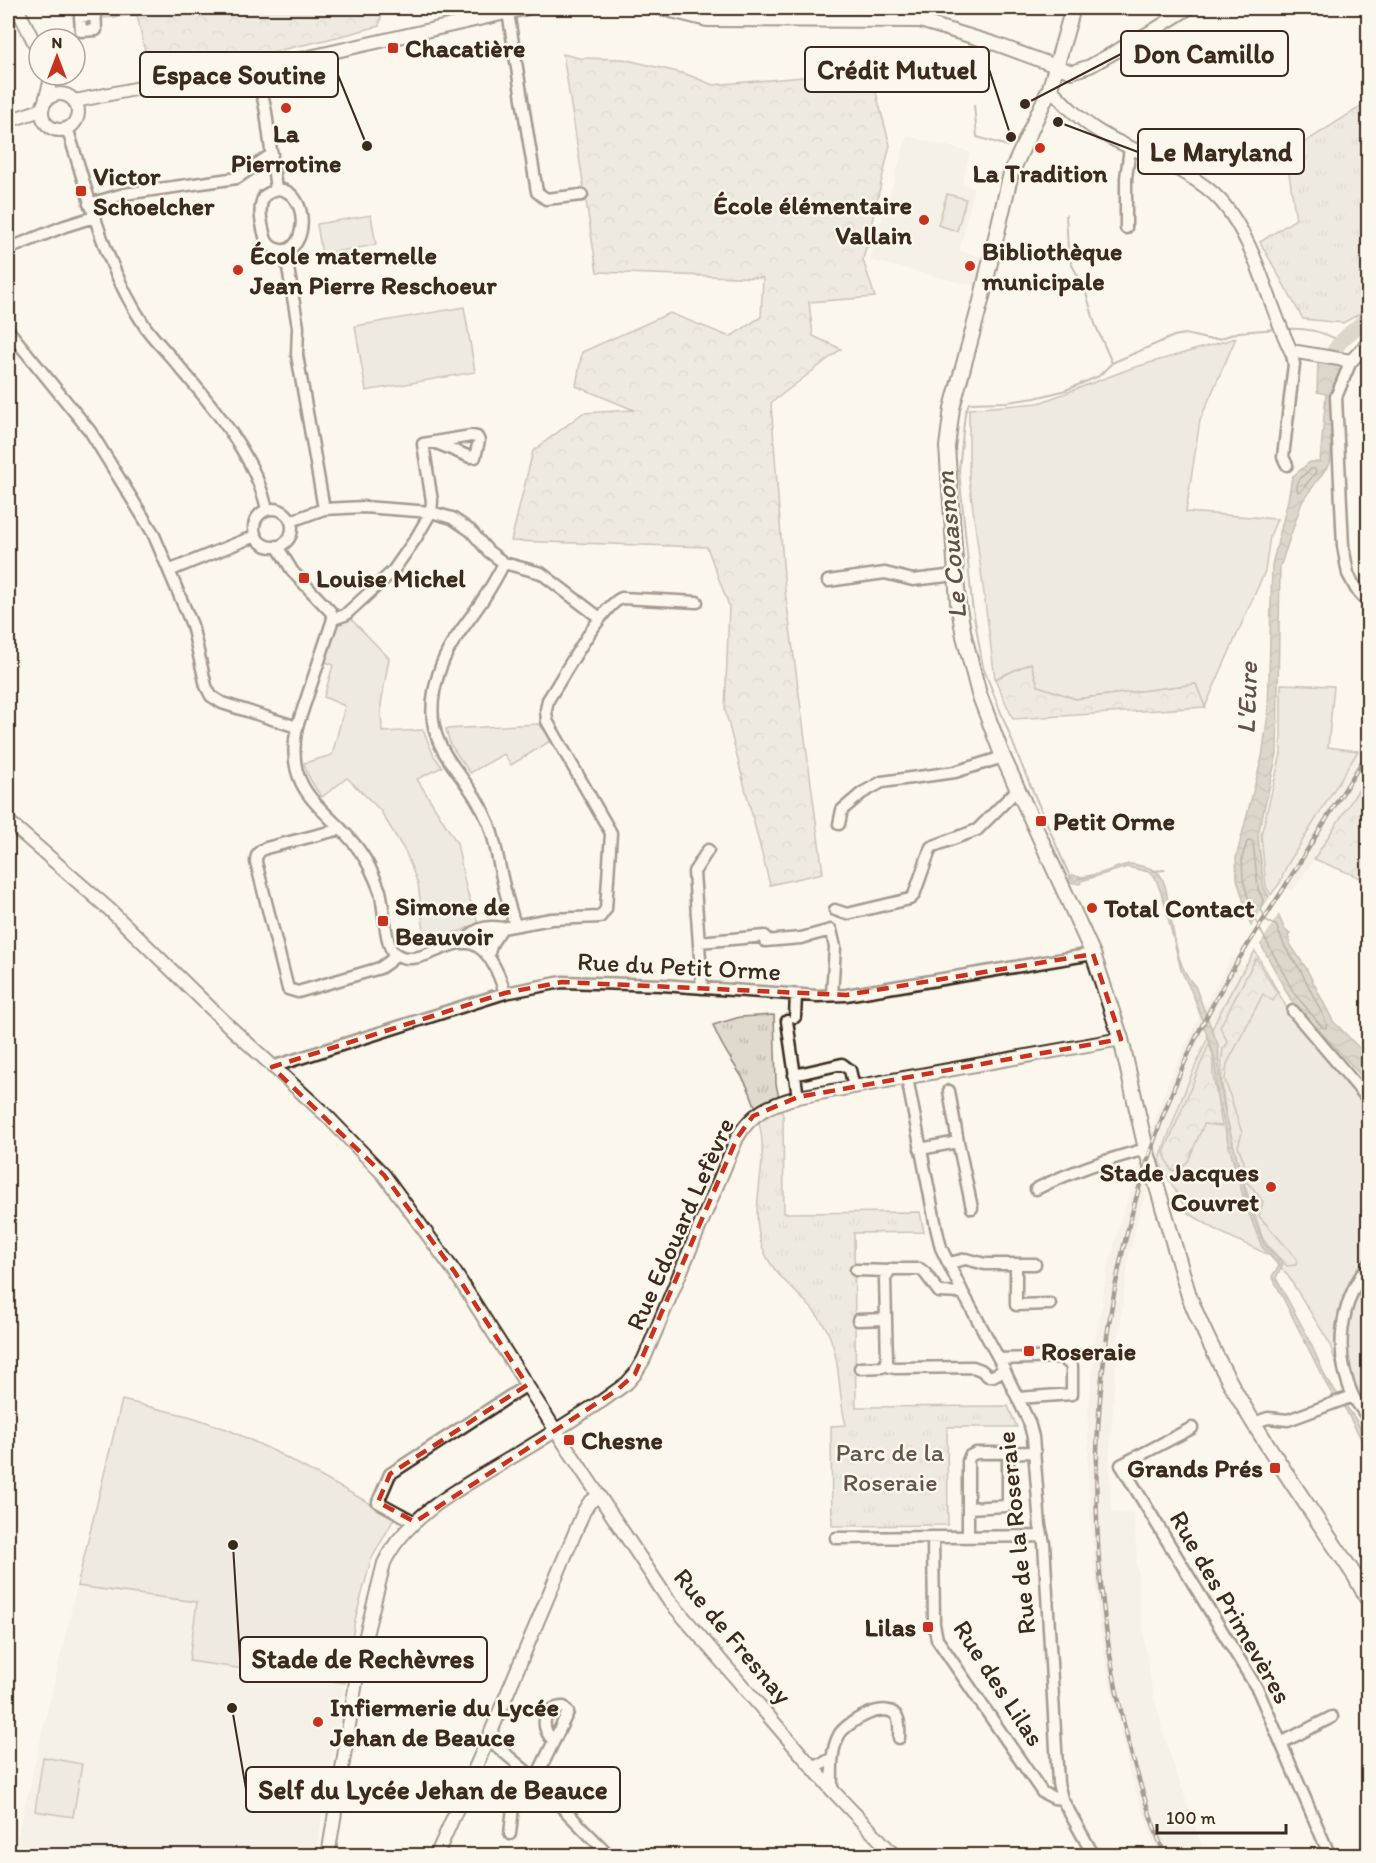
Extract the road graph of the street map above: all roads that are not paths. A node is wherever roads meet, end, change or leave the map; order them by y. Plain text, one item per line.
1 (17, 8) edge
2 (528, 8) edge
3 (659, 8) edge
4 (779, 8) edge
5 (911, 8) edge
6 (1073, 8) edge
7 (1189, 8) edge
8 (508, 12) junction
9 (915, 20) junction
10 (779, 21) junction
11 (27, 28) edge
12 (1056, 66) junction
13 (261, 68) junction
14 (48, 87) edge
15 (55, 87) edge
16 (1050, 88) junction
17 (59, 94) junction
18 (75, 101) junction
19 (43, 106) junction
20 (8, 121) edge
21 (65, 130) junction
22 (1130, 148) junction
23 (272, 154) junction
24 (276, 189) junction
25 (582, 195) dead end
26 (89, 204) junction
27 (94, 217) junction
28 (1126, 228) dead end
29 (8, 249) edge
30 (285, 250) junction
31 (8, 330) edge
32 (1368, 343) edge
33 (1291, 351) junction
34 (1348, 361) junction
35 (434, 442) dead end
36 (1287, 465) dead end
37 (267, 509) junction
38 (324, 509) junction
39 (431, 512) junction
40 (291, 521) junction
41 (255, 536) junction
42 (277, 546) junction
43 (504, 563) junction
44 (171, 570) junction
45 (955, 574) junction
46 (828, 581) dead end
47 (697, 602) dead end
48 (1368, 602) edge
49 (600, 618) junction
50 (333, 619) junction
51 (297, 727) junction
52 (1003, 757) junction
53 (1018, 789) junction
54 (8, 821) edge
55 (839, 824) dead end
56 (341, 829) junction
57 (708, 850) dead end
58 (835, 910) dead end
59 (515, 926) junction
60 (502, 928) junction
61 (699, 942) junction
62 (465, 943) junction
63 (396, 954) junction
64 (1094, 954) junction
65 (489, 956) junction
66 (702, 988) junction
67 (505, 993) junction
68 (796, 995) junction
69 (832, 995) junction
70 (1293, 1011) dead end
71 (1121, 1039) junction
72 (272, 1067) junction
73 (795, 1075) junction
74 (907, 1078) junction
75 (854, 1087) junction
76 (949, 1091) dead end
77 (798, 1097) junction
78 (1368, 1099) edge
79 (958, 1142) junction
80 (920, 1149) junction
81 (1146, 1149) junction
82 (1036, 1189) dead end
83 (972, 1208) dead end
84 (949, 1263) junction
85 (1016, 1264) junction
86 (1035, 1264) dead end
87 (1368, 1265) edge
88 (856, 1270) dead end
89 (889, 1271) junction
90 (963, 1293) junction
91 (1050, 1304) dead end
92 (886, 1319) junction
93 (858, 1320) dead end
94 (888, 1365) junction
95 (1002, 1365) junction
96 (860, 1368) dead end
97 (526, 1385) junction
98 (1018, 1398) junction
99 (1344, 1399) junction
100 (1368, 1419) edge
101 (1253, 1423) junction
102 (1192, 1428) dead end
103 (556, 1431) junction
104 (1008, 1452) junction
105 (1035, 1452) junction
106 (598, 1496) junction
107 (968, 1508) junction
108 (415, 1522) junction
109 (1042, 1536) junction
110 (933, 1537) junction
111 (968, 1537) junction
112 (836, 1538) dead end
113 (1368, 1600) edge
114 (1332, 1717) dead end
115 (899, 1738) dead end
116 (488, 1739) junction
117 (554, 1741) dead end
118 (1281, 1743) junction
119 (832, 1758) junction
120 (812, 1765) junction
121 (531, 1776) junction
122 (832, 1790) junction
123 (1062, 1799) junction
124 (510, 1834) dead end
125 (328, 1856) edge
126 (436, 1856) edge
127 (610, 1856) edge
128 (895, 1856) edge
129 (1094, 1856) edge
130 (1330, 1856) edge

1 - 11 street
2 - 8 street
3 - 10 street
4 - 10 street
5 - 9 street
6 - 12 main road
7 - 12 street
8 - 13 street
8 - 25 street
9 - 10 street
9 - 12 street
12 - 16 main road
13 - 18 street
13 - 23 street
14 - 19 street
15 - 17 street
16 - 22 street
16 - 45 main road
17 - 18 street
17 - 19 street
18 - 21 street
19 - 20 street
19 - 21 street
21 - 26 street
22 - 28 street
22 - 33 street
23 - 24 street
23 - 26 street
24 - 30 street
24 - 30 street
26 - 27 street
27 - 29 street
27 - 37 street
30 - 38 street
31 - 44 street
32 - 34 street
33 - 34 street
33 - 36 street
34 - 48 street
35 - 39 street
37 - 40 street
37 - 41 street
38 - 39 street
38 - 40 street
39 - 43 street
39 - 50 street
40 - 42 street
41 - 42 street
41 - 44 street
42 - 50 street
43 - 49 street
43 - 59 street
44 - 51 street
45 - 46 street
45 - 52 main road
47 - 49 street
49 - 59 street
50 - 51 street
51 - 56 street
52 - 53 main road
52 - 55 street
53 - 58 street
53 - 64 main road
54 - 72 street, Rue de Fresnay
56 - 63 street
56 - 63 street
57 - 61 street
59 - 60 street
60 - 62 street
60 - 65 street
61 - 66 street
61 - 69 street
62 - 63 street
62 - 65 street
64 - 69 street, Rue du Petit Orme
64 - 71 main road
65 - 67 street
66 - 67 street, Rue du Petit Orme
66 - 68 street, Rue du Petit Orme
67 - 72 street, Rue du Petit Orme
68 - 69 street, Rue du Petit Orme
68 - 73 street
70 - 78 street
71 - 74 street, Rue Edouard Lefèvre
71 - 81 main road
72 - 97 street, Rue de Fresnay
73 - 75 street
73 - 77 street
74 - 75 street, Rue Edouard Lefèvre
74 - 80 street, Rue de la Roseraie
75 - 77 street, Rue Edouard Lefèvre
76 - 79 street
77 - 103 street, Rue Edouard Lefèvre
79 - 80 street
79 - 83 street
80 - 84 street, Rue de la Roseraie
81 - 82 street
81 - 101 main road
84 - 85 street
84 - 90 street, Rue de la Roseraie
85 - 86 street
85 - 91 street
87 - 99 street
88 - 89 street
89 - 90 street
89 - 92 street
90 - 95 street, Rue de la Roseraie
92 - 93 street
92 - 94 street
94 - 95 street
94 - 96 street
95 - 98 street, Rue de la Roseraie
95 - 98 street
97 - 103 street, Rue de Fresnay
97 - 108 street
98 - 105 street, Rue de la Roseraie
99 - 100 street
99 - 101 street
101 - 113 main road
102 - 118 street, Rue des Primevères
103 - 106 street, Rue de Fresnay
103 - 108 street, Rue Edouard Lefèvre
104 - 105 street
104 - 107 street
104 - 107 street
105 - 109 street, Rue de la Roseraie
106 - 116 street
106 - 120 street, Rue de Fresnay
107 - 111 street
108 - 125 street, Rue Edouard Lefèvre
109 - 111 street
109 - 123 street, Rue de la Roseraie
110 - 111 street
110 - 112 street
110 - 123 street, Rue des Lilas
114 - 118 street, Rue des Primevères
115 - 119 street
116 - 121 street
116 - 126 street
117 - 121 street
118 - 130 street, Rue des Primevères
119 - 120 street
119 - 122 street
120 - 122 street, Rue de Fresnay
121 - 124 street
121 - 127 street
122 - 128 street, Rue de Fresnay
123 - 129 street, Rue de la Roseraie

